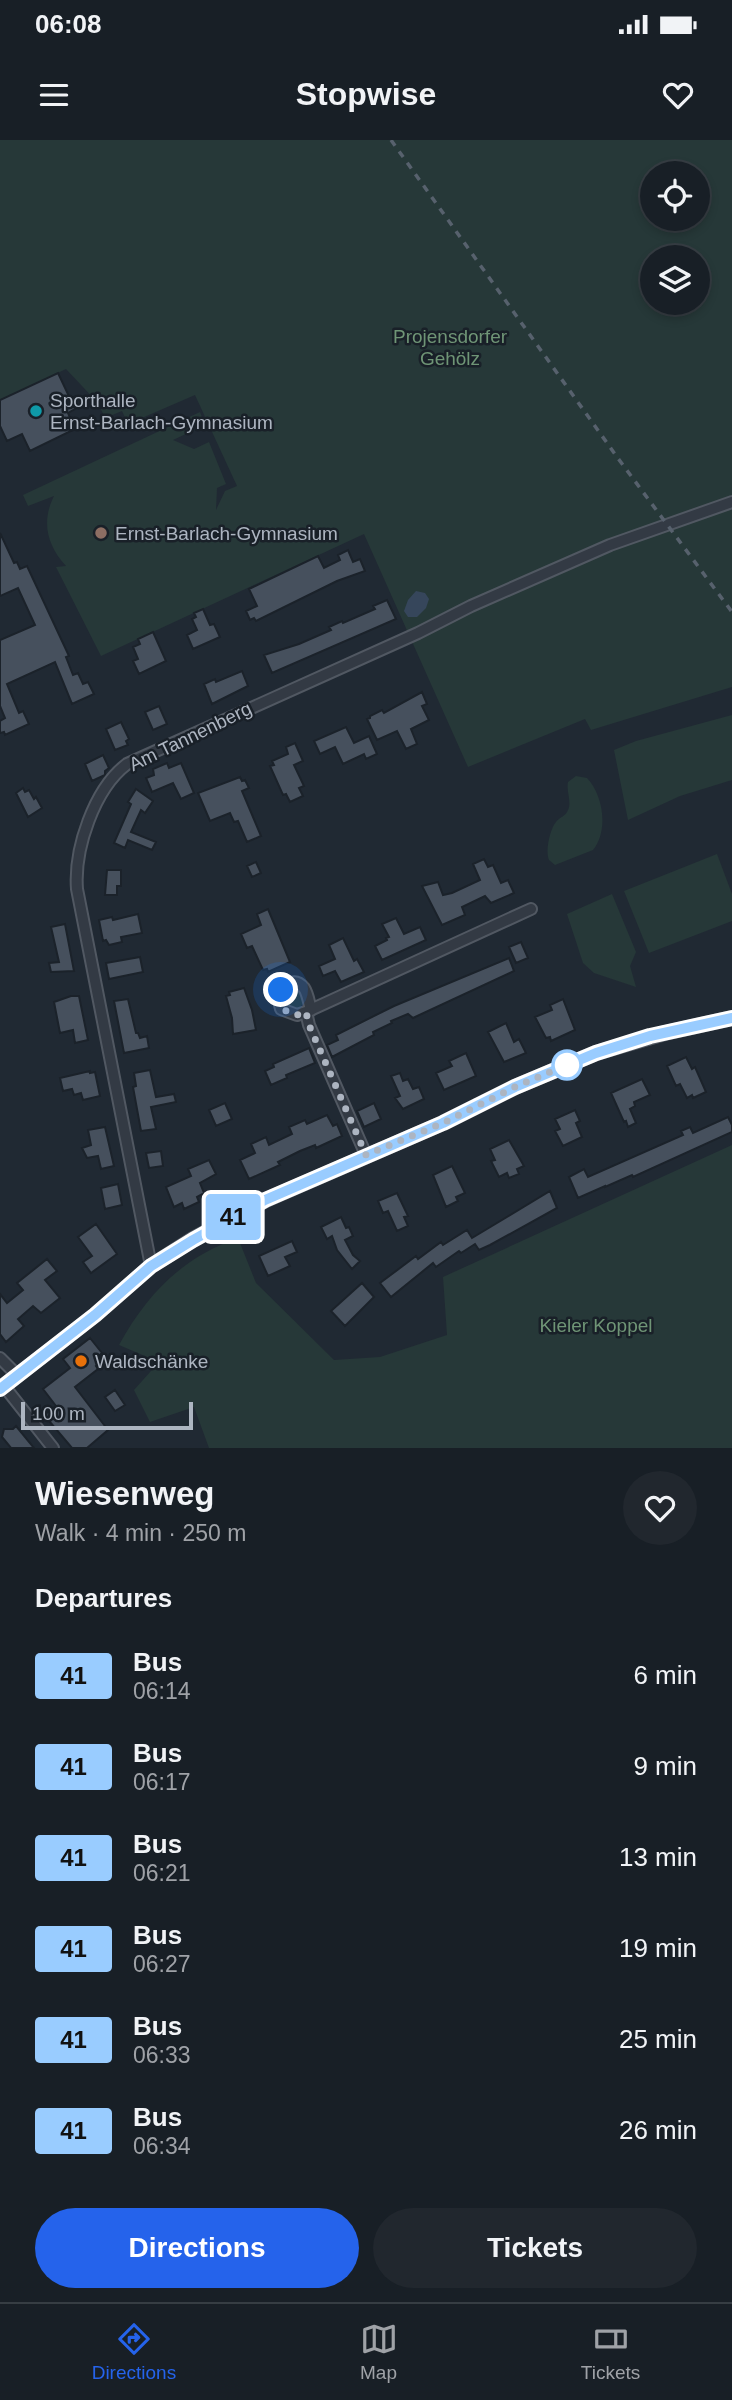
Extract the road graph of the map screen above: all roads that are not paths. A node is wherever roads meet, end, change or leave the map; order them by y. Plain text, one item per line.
1 (732, 502) edge
2 (531, 909) dead end
3 (732, 1018) edge
4 (366, 1155) junction
5 (151, 1266) junction
6 (0, 1358) edge
7 (18, 1375) junction
8 (2, 1387) edge
9 (52, 1448) edge

1 - 5 street, Am Tannenberg
2 - 4 street
3 - 4 street
4 - 5 street
5 - 7 street
6 - 7 street
7 - 8 street
8 - 9 street

